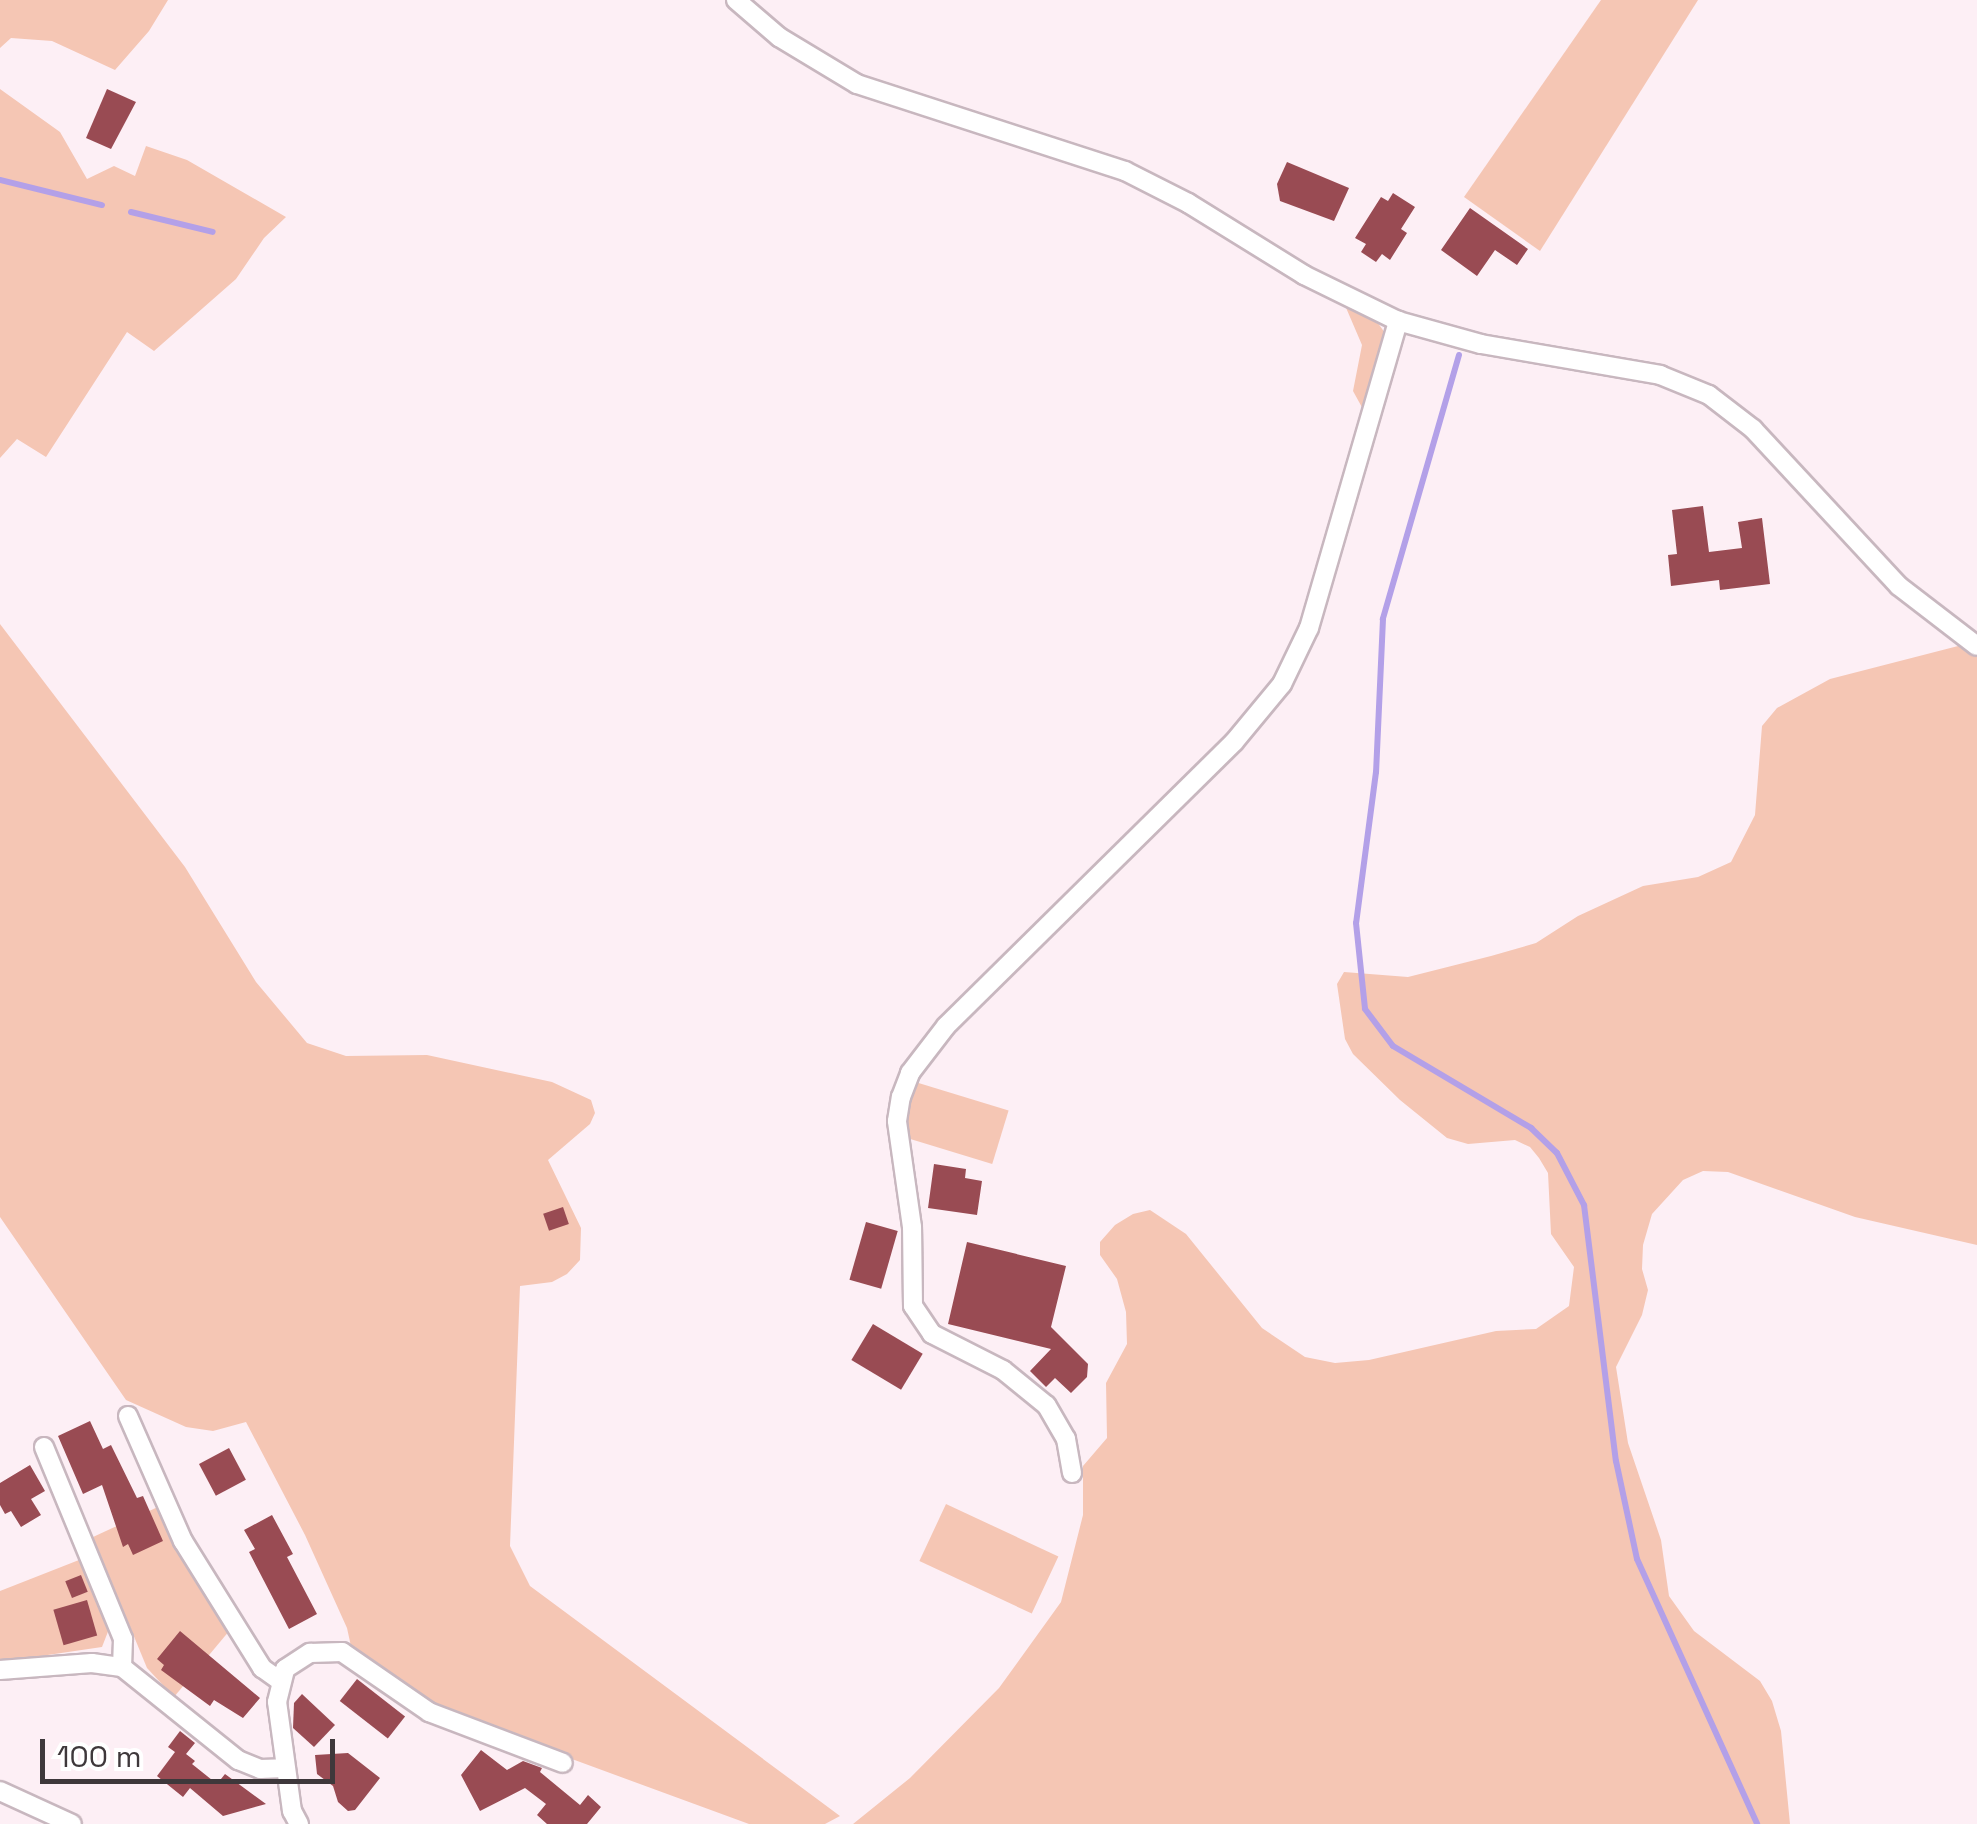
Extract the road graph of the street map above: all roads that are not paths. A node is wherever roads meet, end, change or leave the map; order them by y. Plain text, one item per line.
1 (736, 0) edge
2 (1398, 321) junction
3 (1977, 646) edge
4 (128, 1416) dead end
5 (44, 1448) dead end
6 (1072, 1473) dead end
7 (122, 1667) junction
8 (0, 1670) edge
9 (279, 1680) junction
10 (563, 1763) dead end
11 (285, 1768) junction
12 (0, 1791) edge
13 (72, 1824) edge
14 (299, 1824) edge

1 - 2 street
2 - 3 street
2 - 6 street
4 - 9 street
5 - 7 street
7 - 8 street
7 - 11 street
9 - 10 street
9 - 11 street
11 - 14 street
12 - 13 street

